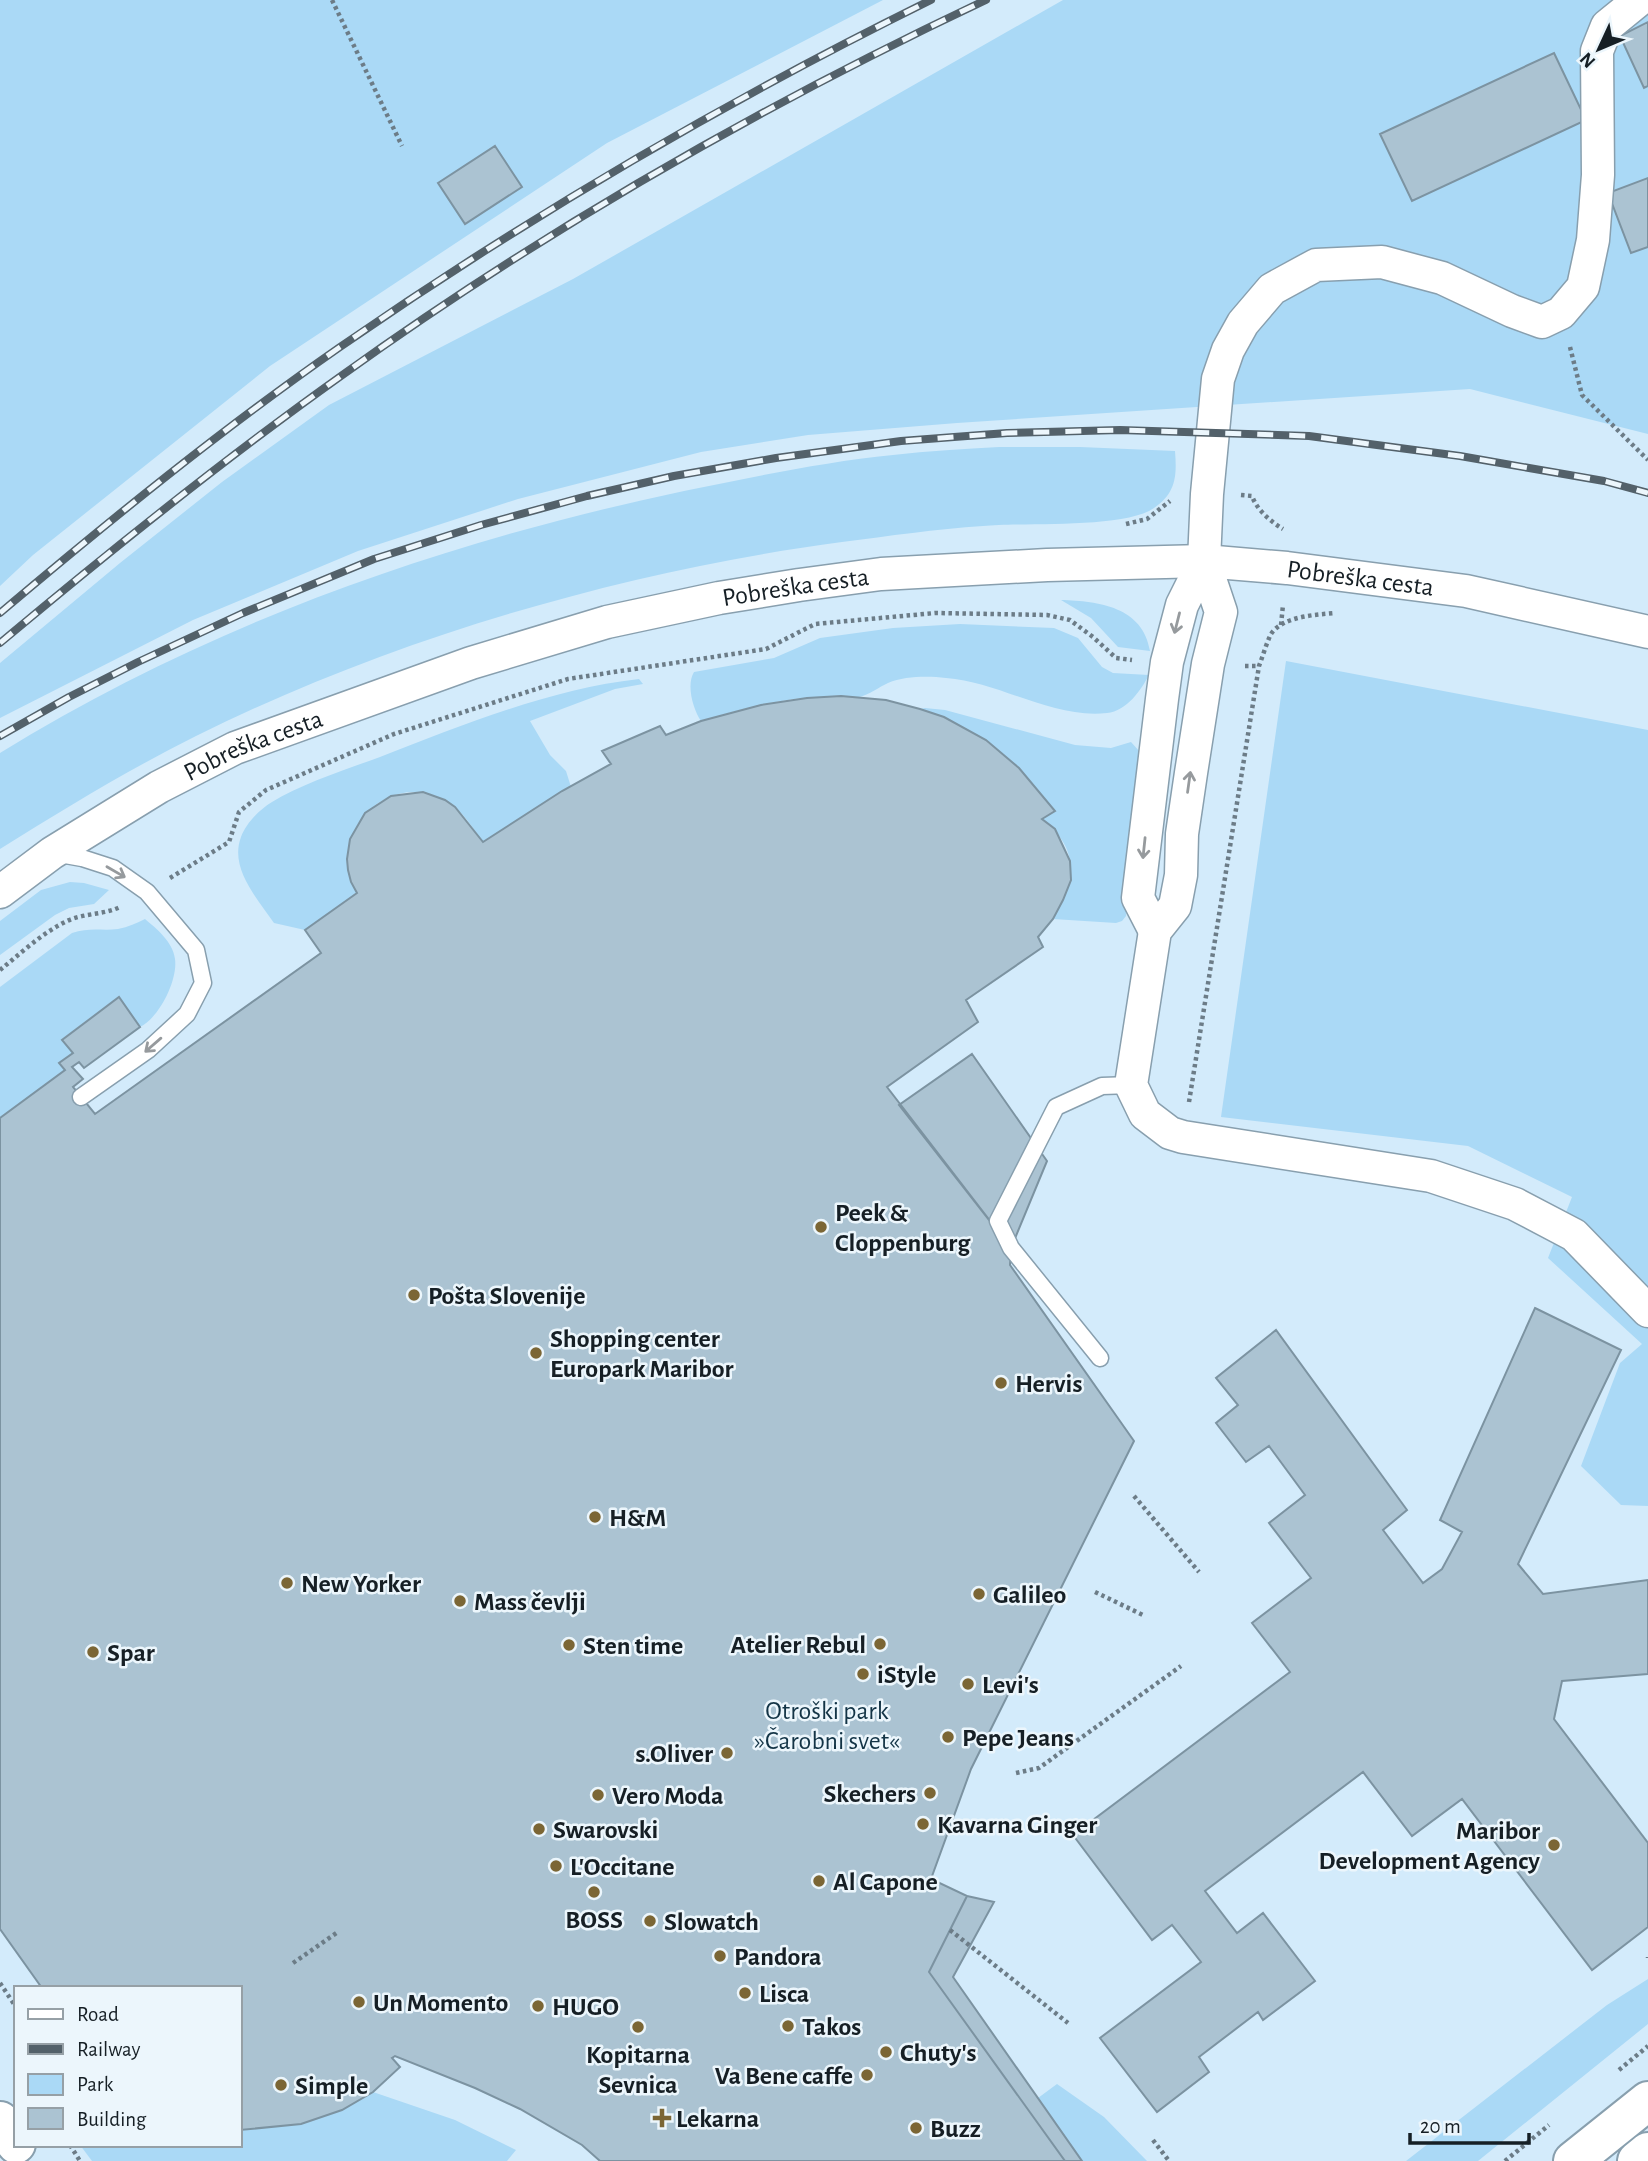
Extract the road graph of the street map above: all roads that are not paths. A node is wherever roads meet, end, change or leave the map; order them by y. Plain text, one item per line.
1 (1639, 0) edge
2 (1204, 561) junction
3 (1648, 632) edge
4 (52, 853) junction
5 (0, 892) edge
6 (1131, 1085) junction
7 (81, 1097) dead end
8 (1648, 1311) edge
9 (1100, 1358) dead end
10 (1648, 2101) edge
11 (0, 2121) edge
12 (14, 2142) edge
13 (1648, 2152) edge
14 (1573, 2161) edge
15 (1637, 2161) edge

1 - 2 street
2 - 3 street, Pobreška cesta
2 - 4 street, Pobreška cesta
2 - 6 street
4 - 5 street, Pobreška cesta
4 -> 7 lane
6 - 8 street
6 - 9 lane
10 - 14 main road
11 - 12 main road
13 - 15 main road

